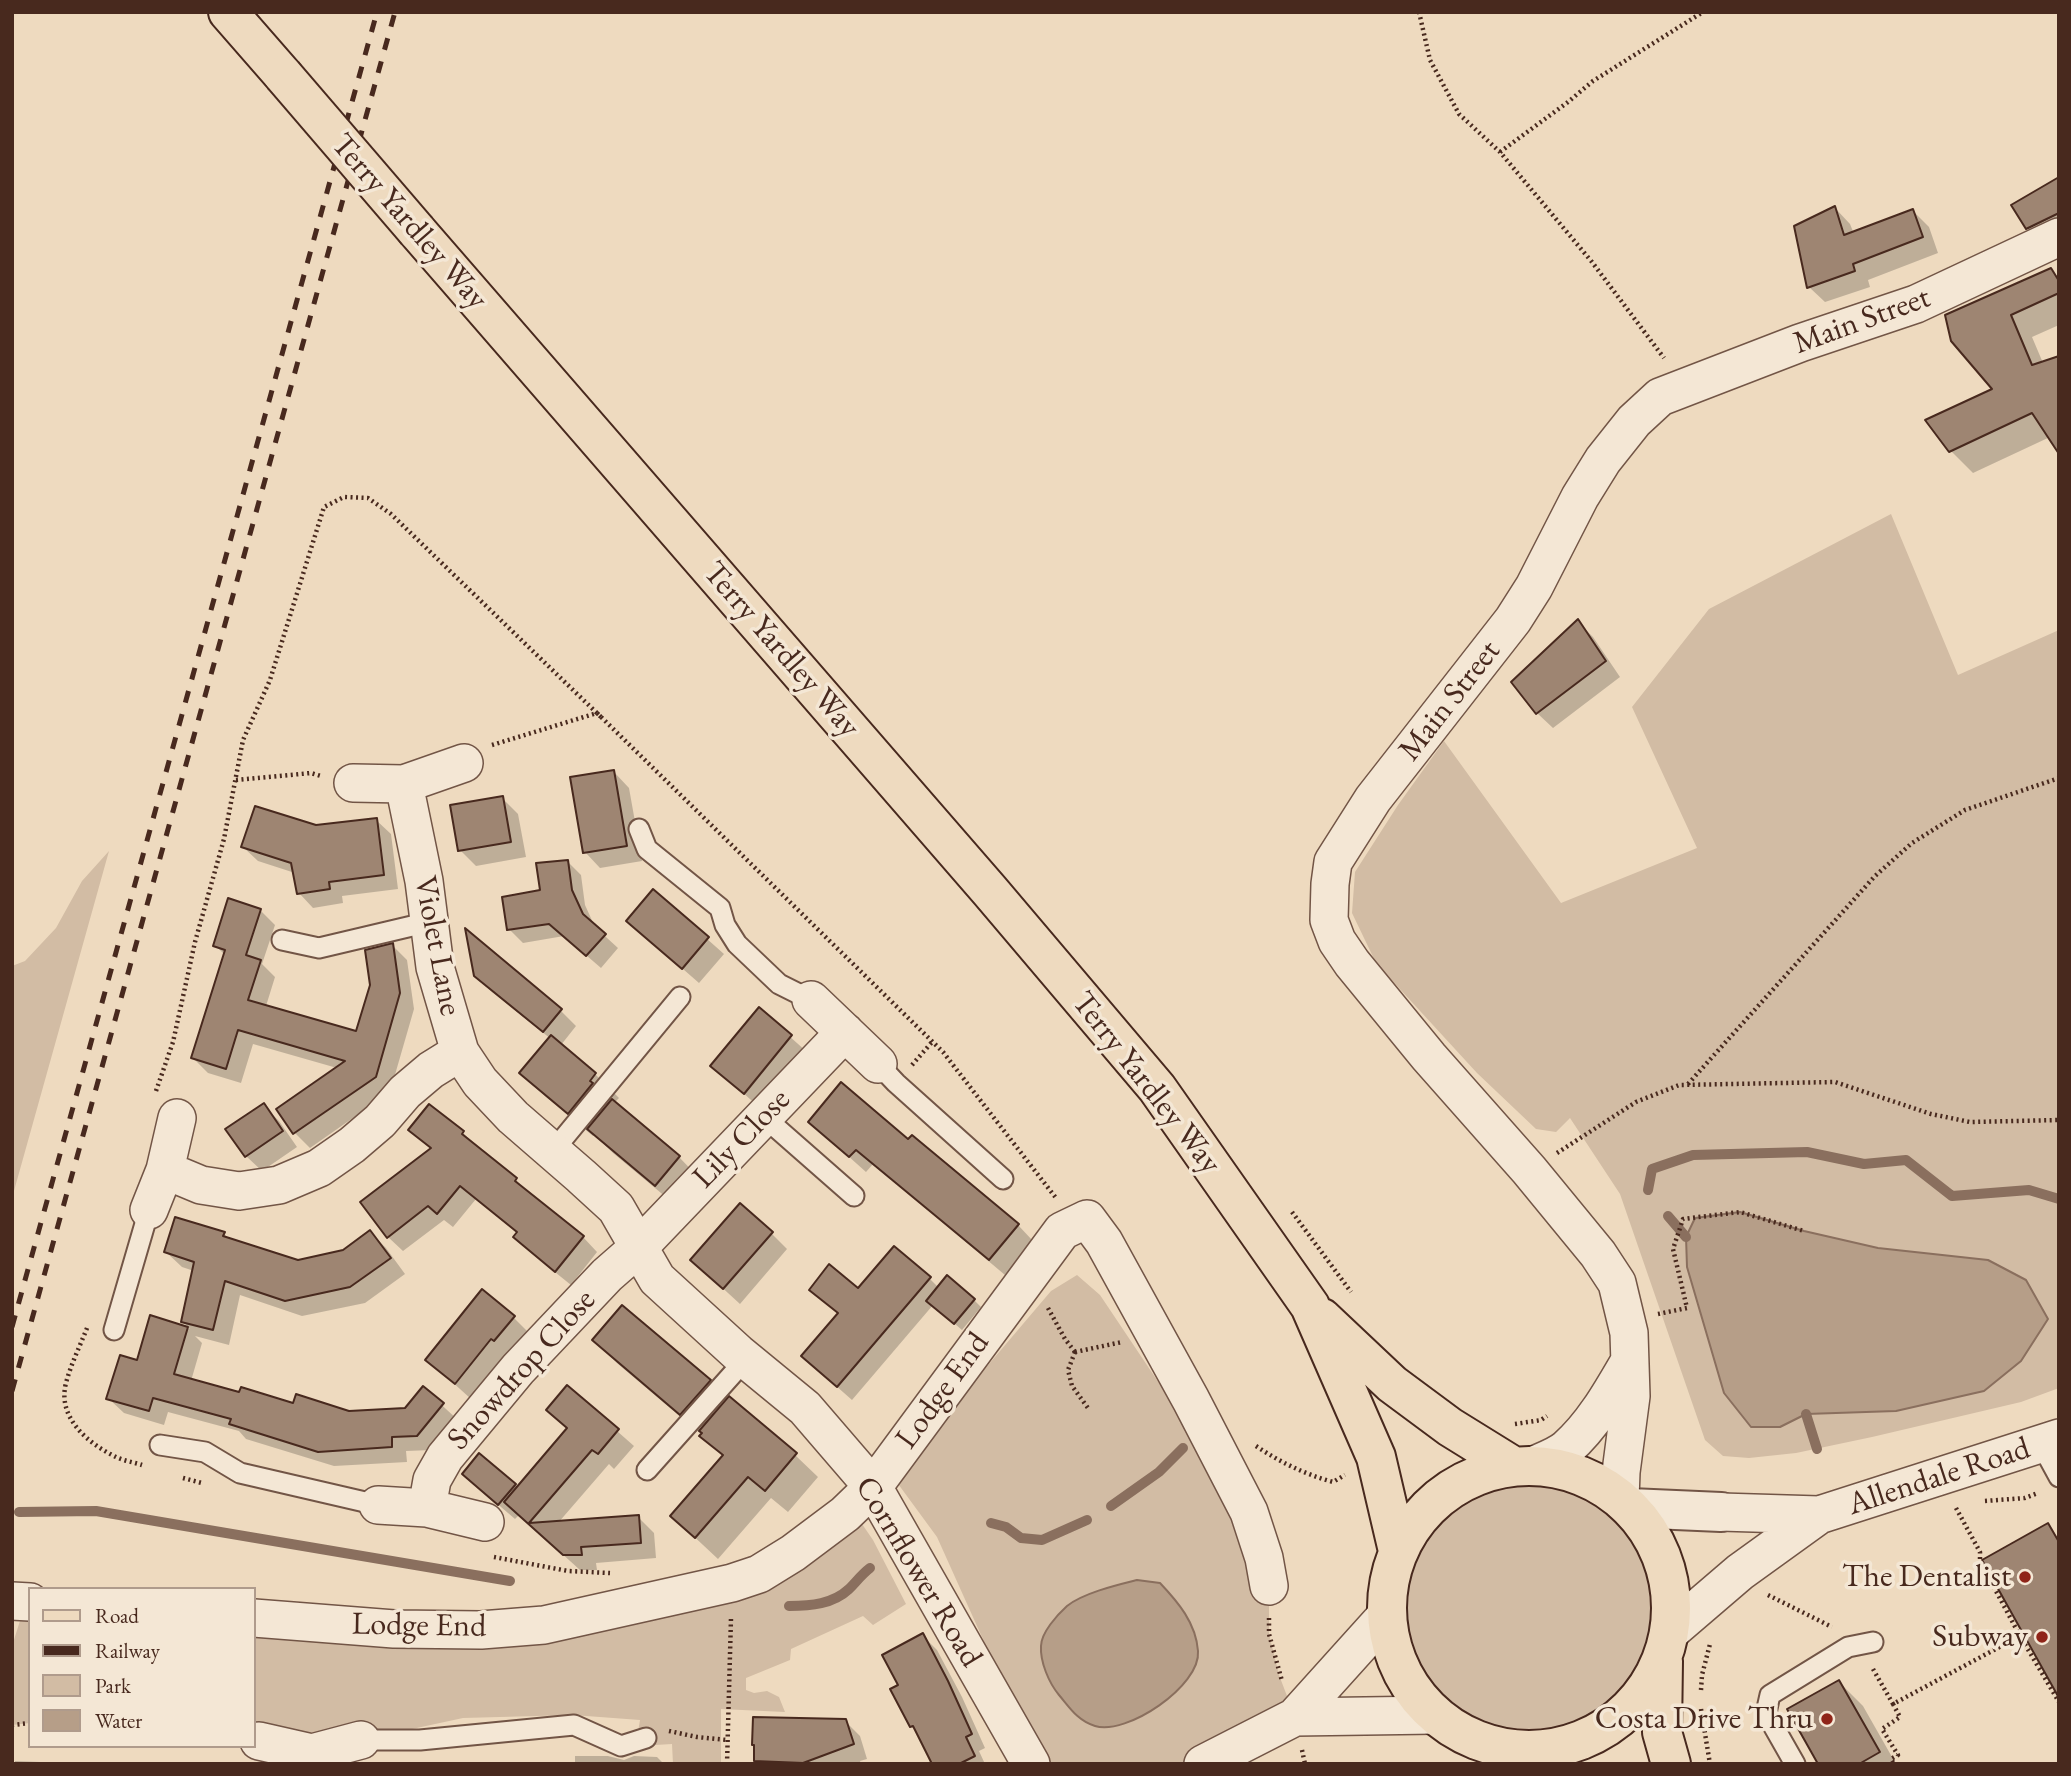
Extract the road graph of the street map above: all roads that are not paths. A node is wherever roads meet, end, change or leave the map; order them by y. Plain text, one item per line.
1 (228, 12) edge
2 (2056, 248) edge
3 (464, 763) road end
4 (352, 783) road end
5 (404, 783) junction
6 (639, 829) dead end
7 (429, 922) junction
8 (282, 940) dead end
9 (680, 998) dead end
10 (811, 1000) joint
11 (845, 1032) junction
12 (460, 1052) junction
13 (878, 1063) joint
14 (165, 1109) road end
15 (764, 1117) junction
16 (553, 1151) junction
17 (165, 1170) junction
18 (1003, 1179) dead end
19 (854, 1196) dead end
20 (149, 1210) joint
21 (639, 1247) junction
22 (1310, 1306) junction
23 (114, 1330) dead end
24 (746, 1359) junction
25 (1630, 1361) junction
26 (2050, 1441) edge
27 (160, 1445) dead end
28 (1522, 1466) junction
29 (647, 1470) dead end
30 (2053, 1483) edge
31 (873, 1487) junction
32 (1625, 1504) junction
33 (379, 1505) joint
34 (427, 1508) junction
35 (1721, 1512) joint
36 (1819, 1515) junction
37 (489, 1539) road end
38 (1398, 1551) junction
39 (1269, 1586) road end
40 (1386, 1616) junction
41 (256, 1618) edge
42 (1873, 1642) dead end
43 (1666, 1645) junction
44 (1436, 1716) junction
45 (1295, 1717) junction
46 (646, 1738) dead end
47 (361, 1740) joint
48 (256, 1741) edge
49 (1520, 1757) edge
50 (312, 1758) edge
51 (1031, 1764) edge
52 (1203, 1764) edge
53 (1671, 1764) edge
54 (1795, 1764) edge

1 - 22 main road, Terry Yardley Way, bridge
2 - 25 street, Main Street
3 - 5 street
4 - 5 street
5 - 7 street, Violet Lane
6 - 10 lane
7 - 8 lane
7 - 12 street, Violet Lane
9 - 16 lane
10 - 11 street
11 - 13 street
11 - 15 street, Lily Close
12 - 16 street, Violet Lane
12 - 17 street
13 - 18 lane
14 - 17 street
15 - 19 lane
15 - 21 street, Lily Close
16 - 21 street, Violet Lane
17 - 20 street
20 - 23 lane
21 - 24 street, Cornflower Road
21 - 34 street, Snowdrop Close
22 - 28 main road, Terry Yardley Way
22 - 38 main road, Terry Yardley Way
24 - 29 lane
24 - 31 street, Cornflower Road
25 - 28 street
25 - 32 street, Main Street
26 - 30 lane
26 - 36 street, Allendale Road
27 - 33 lane
28 - 32 main road
28 - 38 main road
31 - 39 street, Lodge End
31 - 41 street, Lodge End
31 - 51 street, Cornflower Road
32 - 35 street, Allendale Road
32 - 43 main road
33 - 34 street
34 - 37 street
35 - 36 street, Allendale Road
36 - 43 street, Allendale Road
38 - 40 main road
40 - 44 main road
40 - 45 street
42 - 54 lane
43 - 49 main road
43 - 53 main road
44 - 45 street
44 - 49 main road
45 - 52 street
46 - 47 lane
47 - 50 street
48 - 50 street

